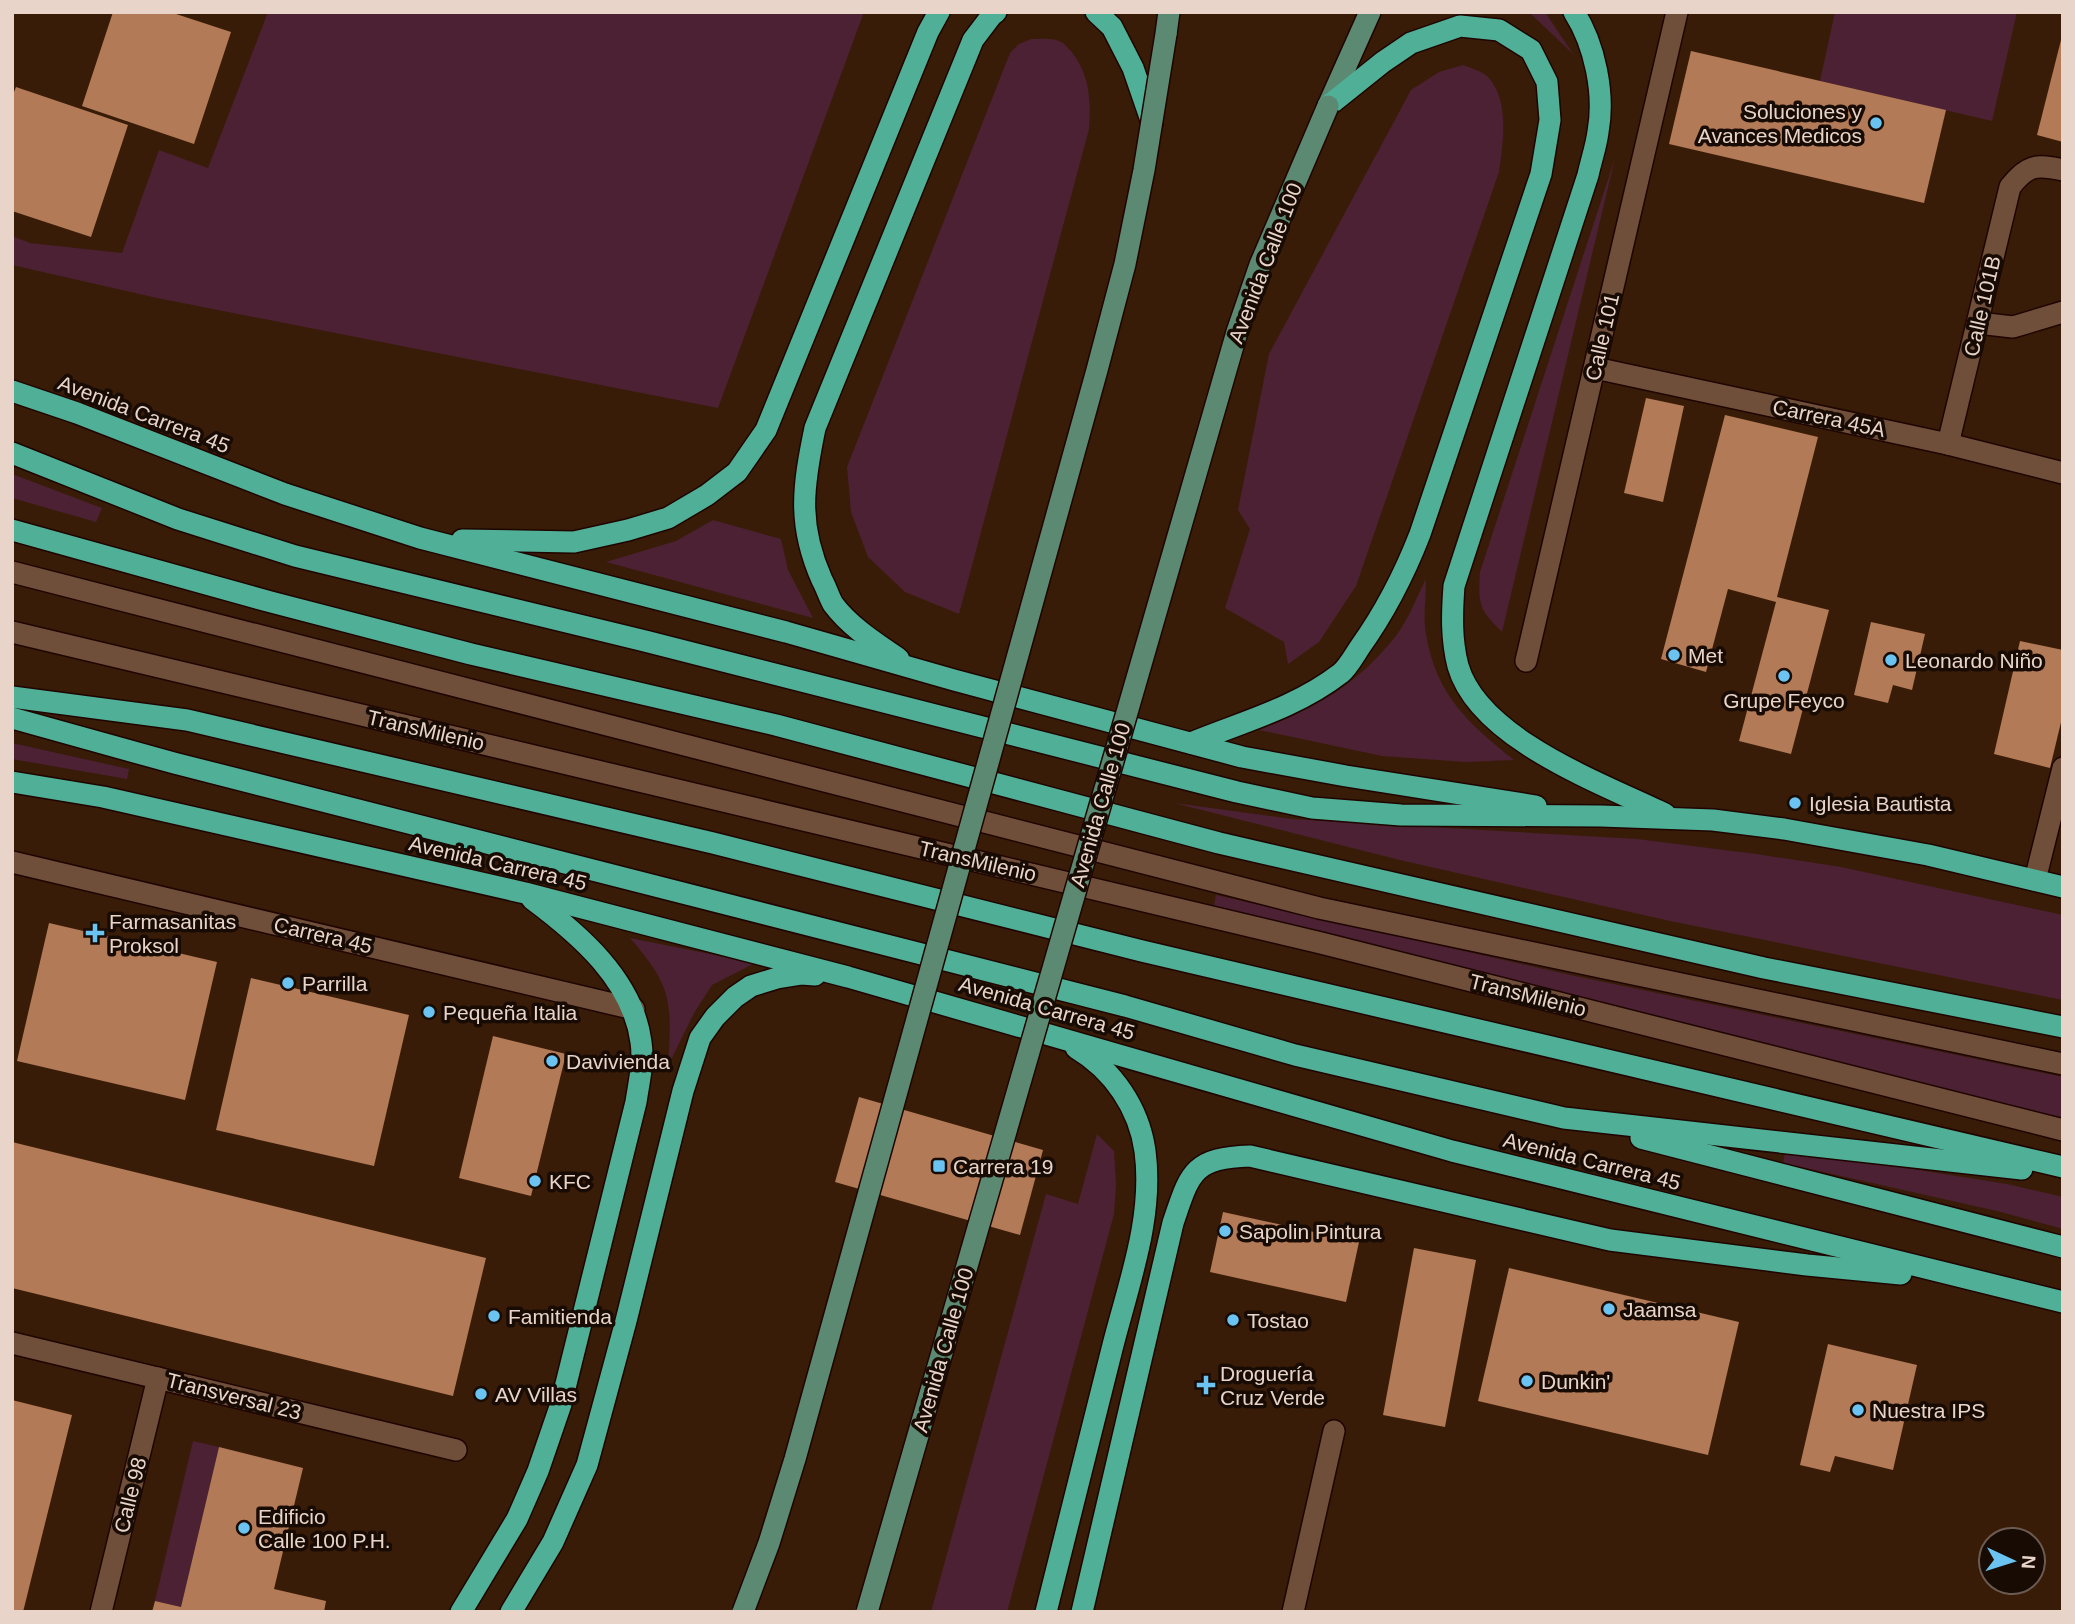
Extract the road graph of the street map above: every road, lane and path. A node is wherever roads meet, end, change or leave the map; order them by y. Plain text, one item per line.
1 (939, 12) edge
2 (996, 12) edge
3 (1096, 12) edge
4 (1169, 12) edge
5 (1370, 12) edge
6 (1574, 12) edge
7 (1677, 12) edge
8 (1328, 106) junction
9 (1152, 123) junction
10 (2063, 170) edge
11 (2063, 312) edge
12 (1978, 323) junction
13 (1595, 368) junction
14 (12, 391) edge
15 (1948, 444) junction
16 (12, 453) edge
17 (2063, 473) edge
18 (12, 530) edge
19 (420, 538) junction
20 (12, 572) edge
21 (12, 632) edge
22 (1526, 661) dead end
23 (912, 668) junction
24 (12, 696) edge
25 (12, 718) edge
26 (1191, 743) junction
27 (2063, 768) edge
28 (12, 782) edge
29 (1601, 816) junction
30 (1674, 819) junction
31 (12, 862) edge
32 (2035, 880) junction
33 (2063, 887) edge
34 (524, 893) junction
35 (848, 976) junction
36 (634, 1009) junction
37 (2063, 1027) edge
38 (1050, 1035) junction
39 (2063, 1064) edge
40 (1564, 1118) junction
41 (2063, 1130) edge
42 (2063, 1167) edge
43 (2063, 1173) edge
44 (2063, 1247) edge
45 (1971, 1280) junction
46 (2063, 1303) edge
47 (12, 1343) edge
48 (158, 1378) junction
49 (1334, 1431) dead end
50 (456, 1450) dead end
51 (101, 1612) edge
52 (461, 1612) edge
53 (511, 1612) edge
54 (743, 1612) edge
55 (867, 1612) edge
56 (1045, 1612) edge
57 (1082, 1612) edge
58 (1293, 1612) edge

1 - 19 highway
2 - 23 highway
3 - 9 highway
4 - 9 main road, bridge
5 - 8 main road, Avenida Calle 100
6 - 30 highway
7 - 13 street, Calle 101
8 - 26 highway
8 - 55 main road, Avenida Calle 100, bridge
9 - 54 main road, bridge
10 - 12 street, Calle 101B
11 - 12 street
12 - 15 street, Calle 101B
13 - 15 street, Carrera 45A
13 - 22 street, Calle 101
14 - 19 highway, Avenida Carrera 45
15 - 17 street, Carrera 45A
16 - 29 highway, Avenida Carrera 45
18 - 37 highway
19 - 23 highway, Avenida Carrera 45
20 - 39 street, TransMilenio
21 - 41 street, TransMilenio
23 - 26 highway, Avenida Carrera 45
24 - 42 highway
25 - 40 highway, Avenida Carrera 45
26 - 29 highway, Avenida Carrera 45
27 - 32 street
28 - 34 highway, Avenida Carrera 45
29 - 30 highway, Avenida Carrera 45
30 - 32 highway, Avenida Carrera 45
31 - 36 street, Carrera 45
32 - 33 highway, Avenida Carrera 45
34 - 35 highway, Avenida Carrera 45
34 - 36 highway
35 - 38 highway, Avenida Carrera 45
35 - 53 highway
36 - 52 highway
38 - 45 highway, Avenida Carrera 45
38 - 56 highway
40 - 43 highway, Avenida Carrera 45
40 - 44 highway
45 - 46 highway, Avenida Carrera 45
45 - 57 highway
47 - 48 street, Transversal 23
48 - 50 street, Transversal 23
48 - 51 street, Calle 98
49 - 58 street

